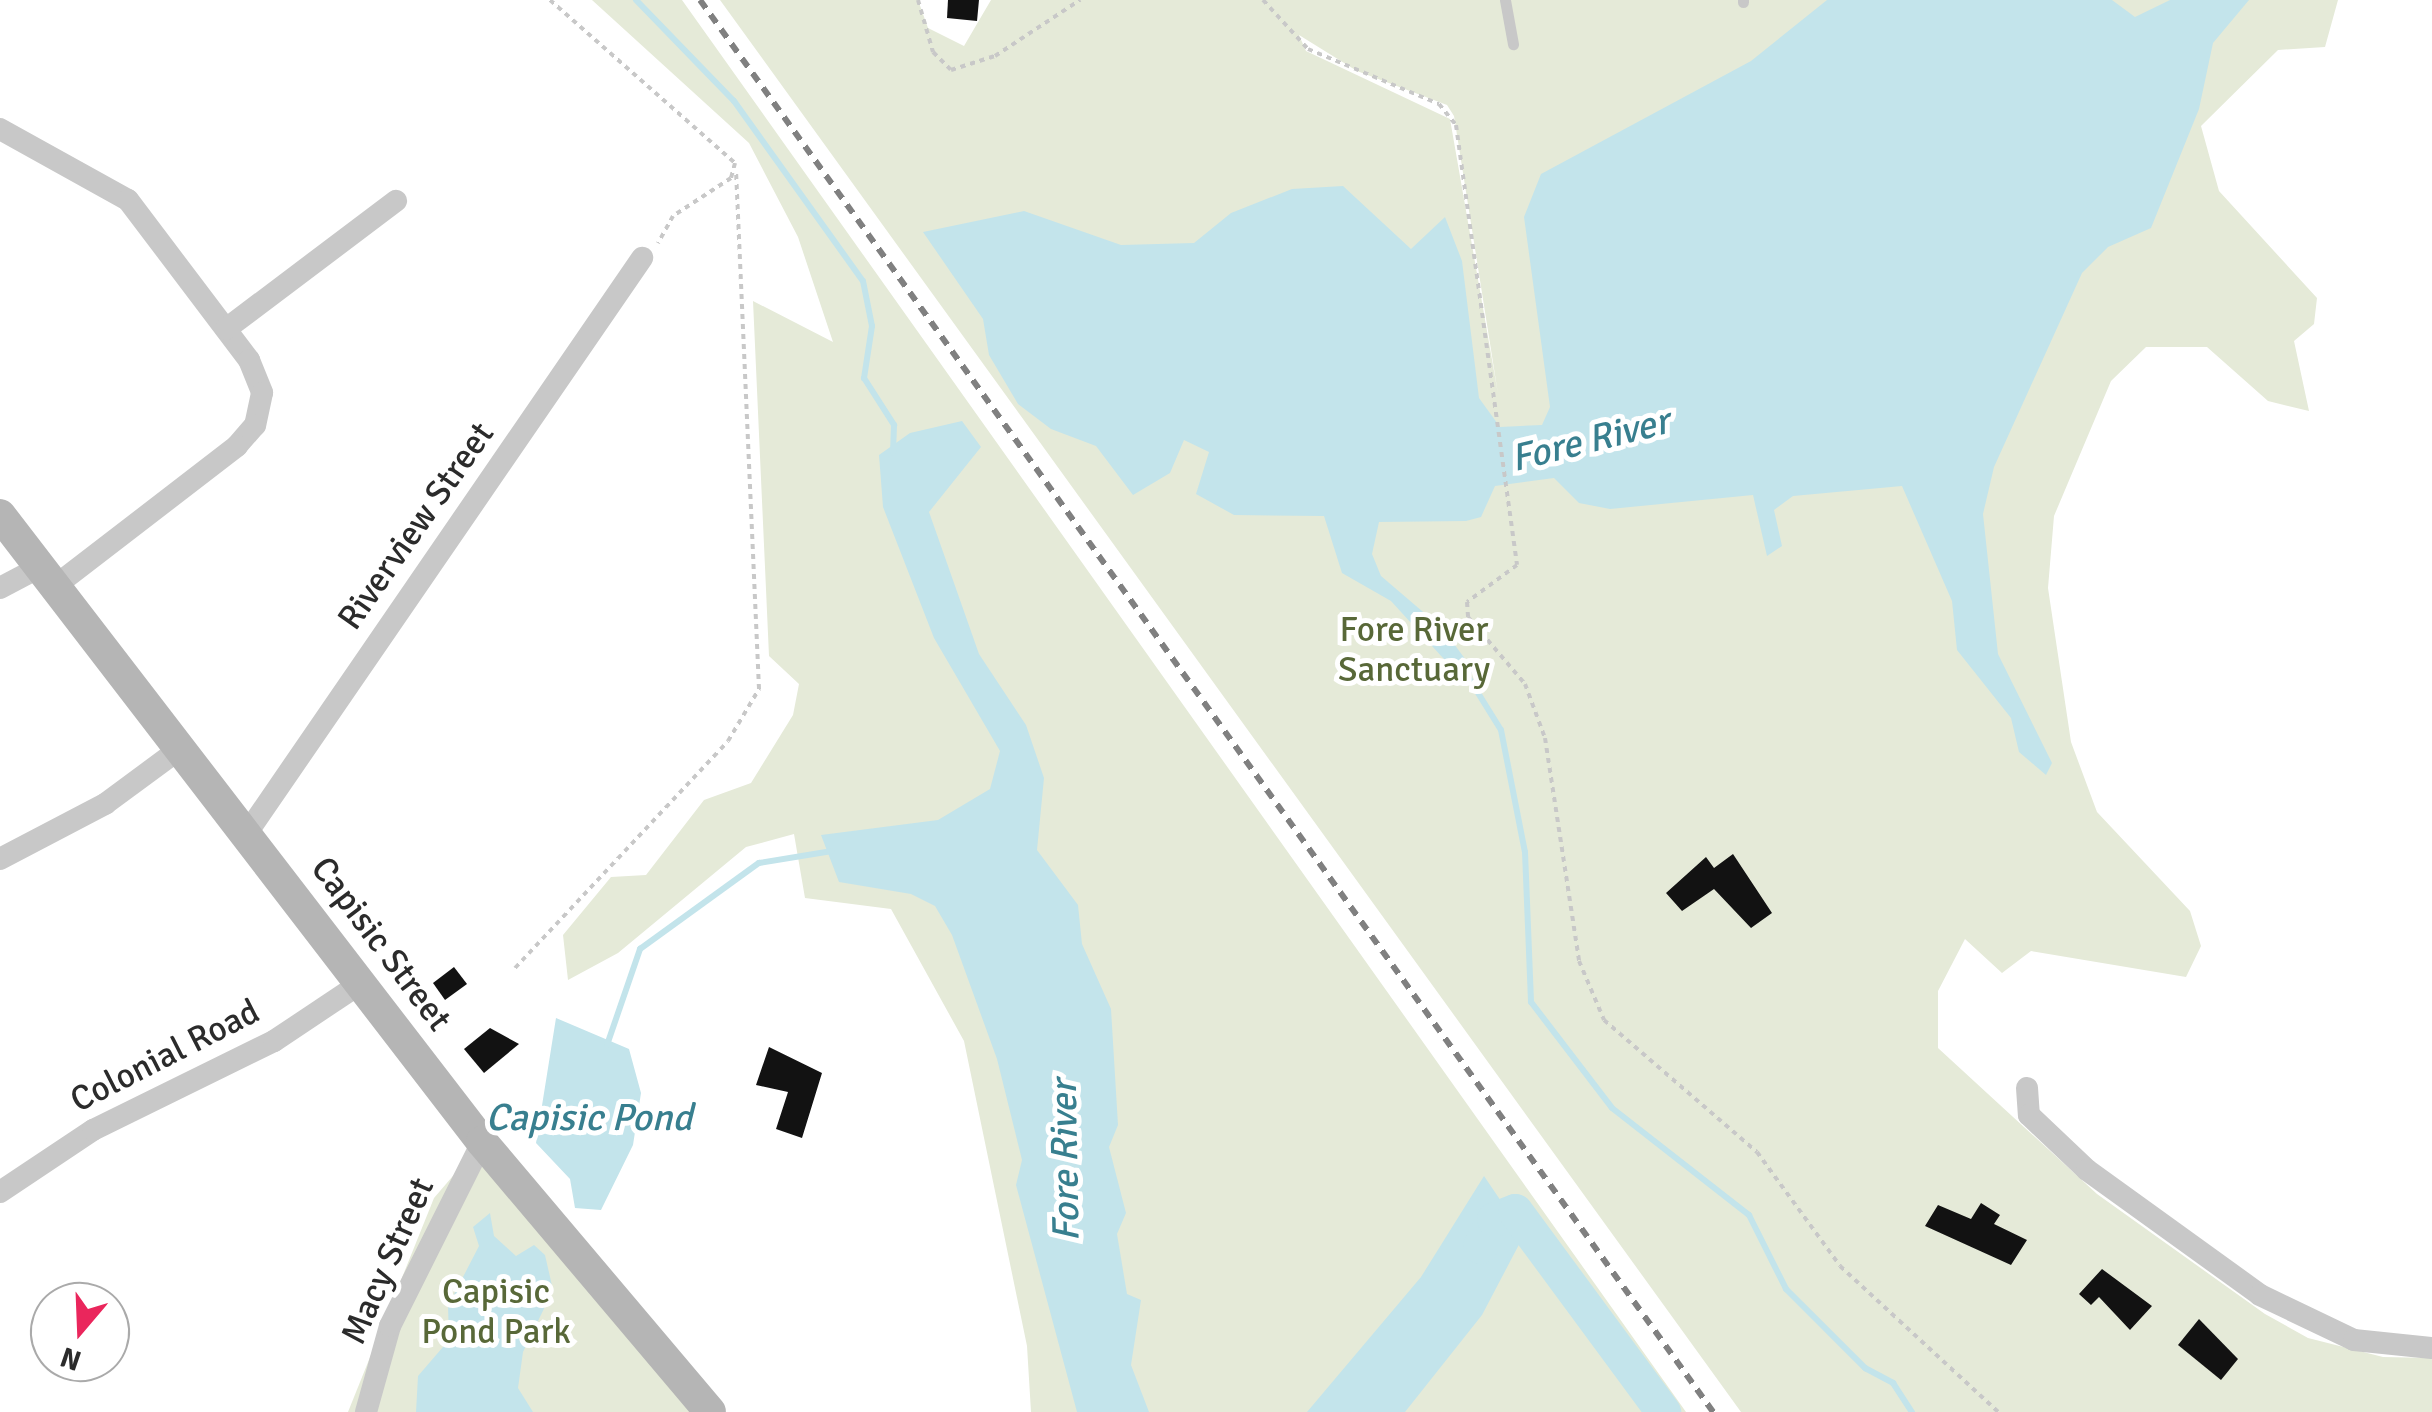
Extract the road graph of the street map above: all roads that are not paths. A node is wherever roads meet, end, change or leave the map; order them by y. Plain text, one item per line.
1 (1504, 0) edge
2 (1513, 44) dead end
3 (0, 129) edge
4 (396, 201) dead end
5 (642, 258) road end
6 (226, 330) junction
7 (0, 515) edge
8 (48, 576) junction
9 (0, 588) edge
10 (180, 748) junction
11 (246, 833) junction
12 (0, 859) edge
13 (361, 984) junction
14 (2027, 1088) dead end
15 (482, 1142) junction
16 (0, 1192) edge
17 (2432, 1348) edge
18 (366, 1412) edge
19 (710, 1412) edge

1 - 2 lane
3 - 6 street
4 - 6 street
5 - 11 street, Riverview Street
6 - 8 street
7 - 8 street, Capisic Street
8 - 9 street
8 - 10 street, Capisic Street
10 - 11 street, Capisic Street
10 - 12 street
11 - 13 street, Capisic Street
13 - 15 street, Capisic Street
13 - 16 street, Colonial Road
14 - 17 street
15 - 18 street, Macy Street
15 - 19 street, Capisic Street

